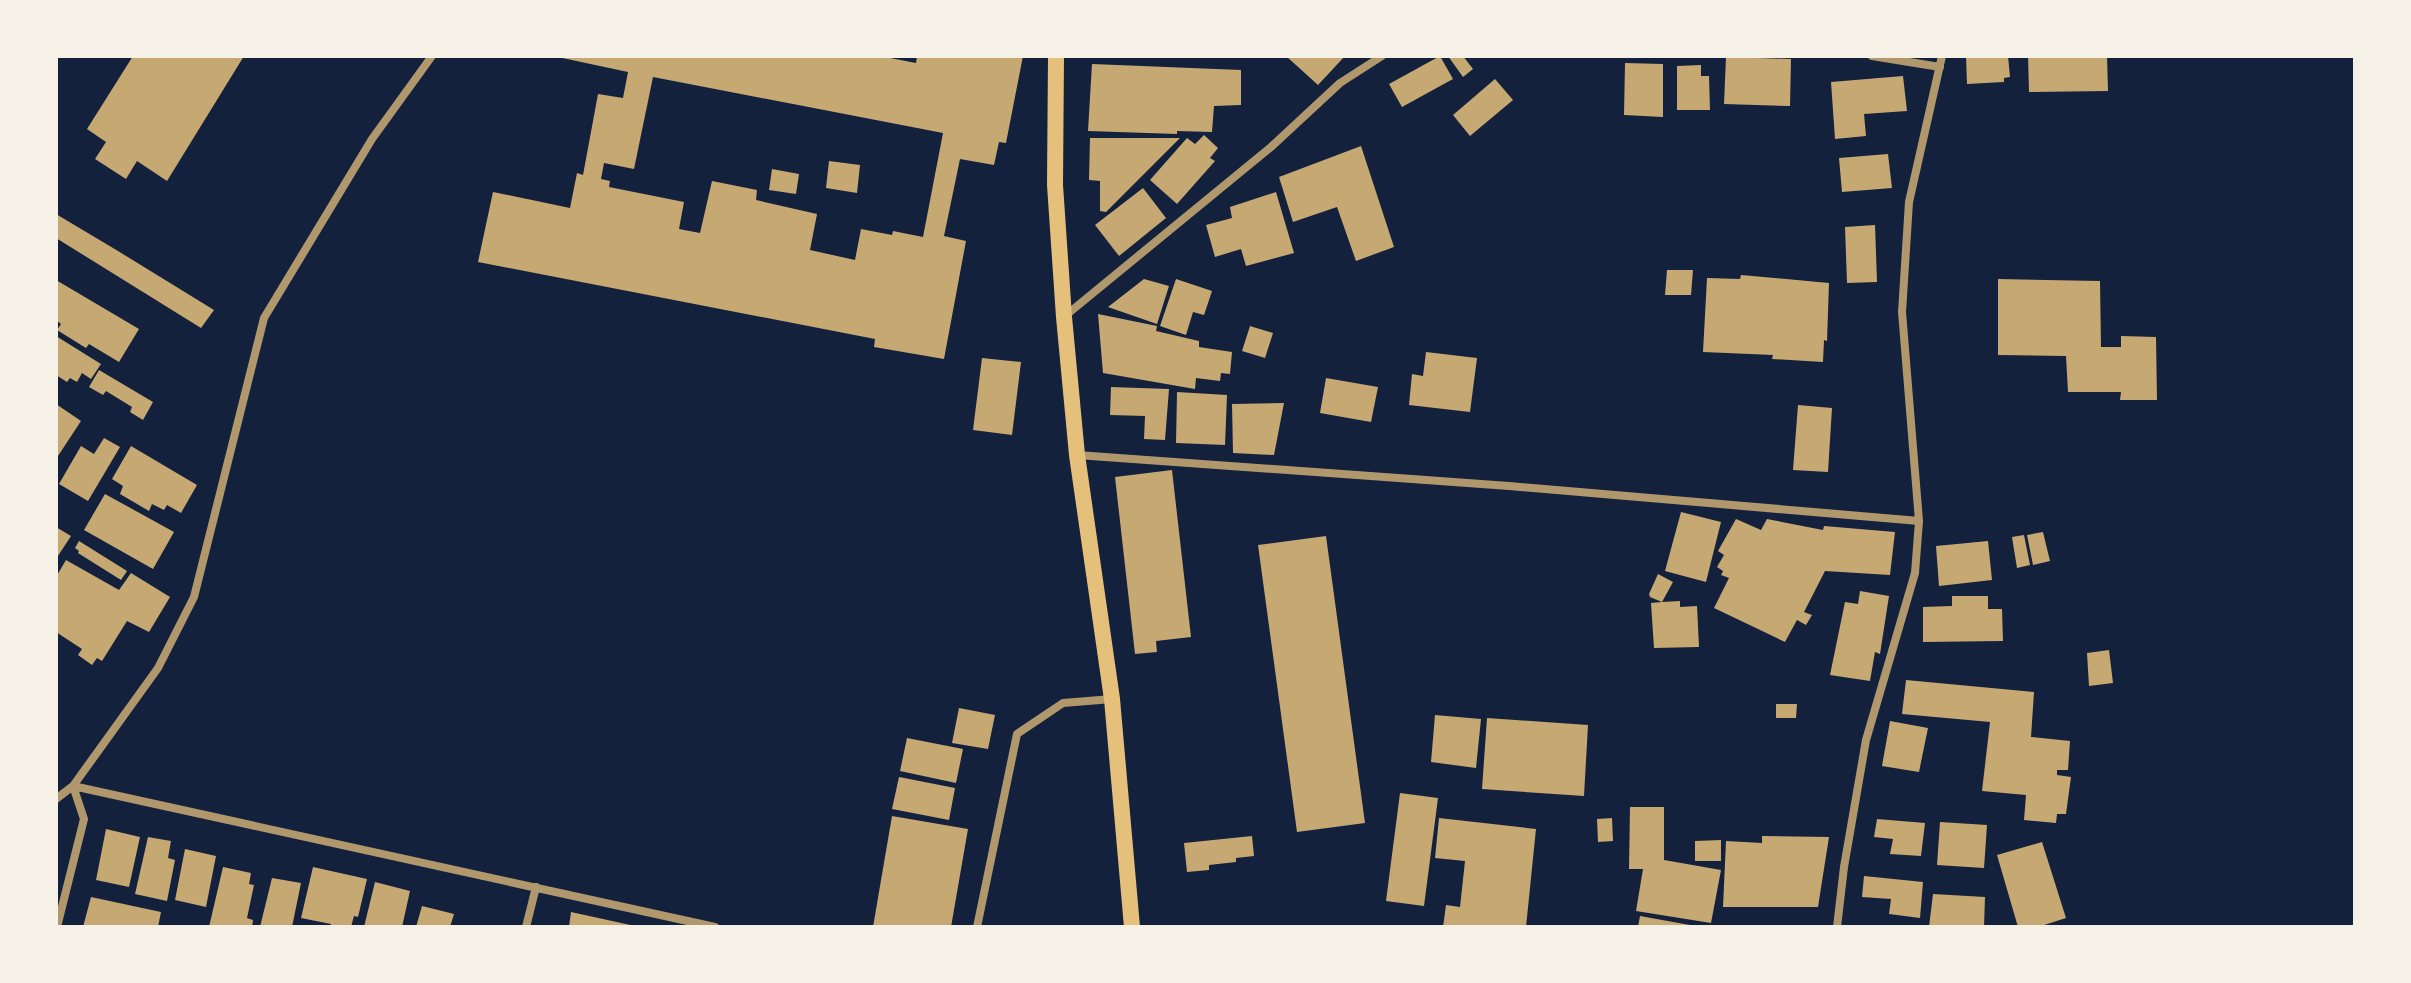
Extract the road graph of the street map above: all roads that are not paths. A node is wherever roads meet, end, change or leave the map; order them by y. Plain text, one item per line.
1 (432, 56) edge
2 (1056, 56) edge
3 (1382, 56) edge
4 (1872, 56) edge
5 (1942, 56) edge
6 (1940, 67) junction
7 (1064, 317) junction
8 (1077, 455) junction
9 (1919, 521) junction
10 (1112, 699) junction
11 (73, 786) junction
12 (57, 796) edge
13 (536, 887) junction
14 (57, 927) edge
15 (526, 927) edge
16 (715, 927) edge
17 (977, 927) edge
18 (1132, 927) edge
19 (1837, 927) edge

1 - 11 street
2 - 7 main road
3 - 7 street
4 - 6 street
5 - 6 street
6 - 9 street
7 - 8 main road
8 - 9 street
8 - 10 main road
9 - 19 street
10 - 17 street
10 - 18 main road
11 - 12 street
11 - 13 street
11 - 14 street
13 - 15 street
13 - 16 street

